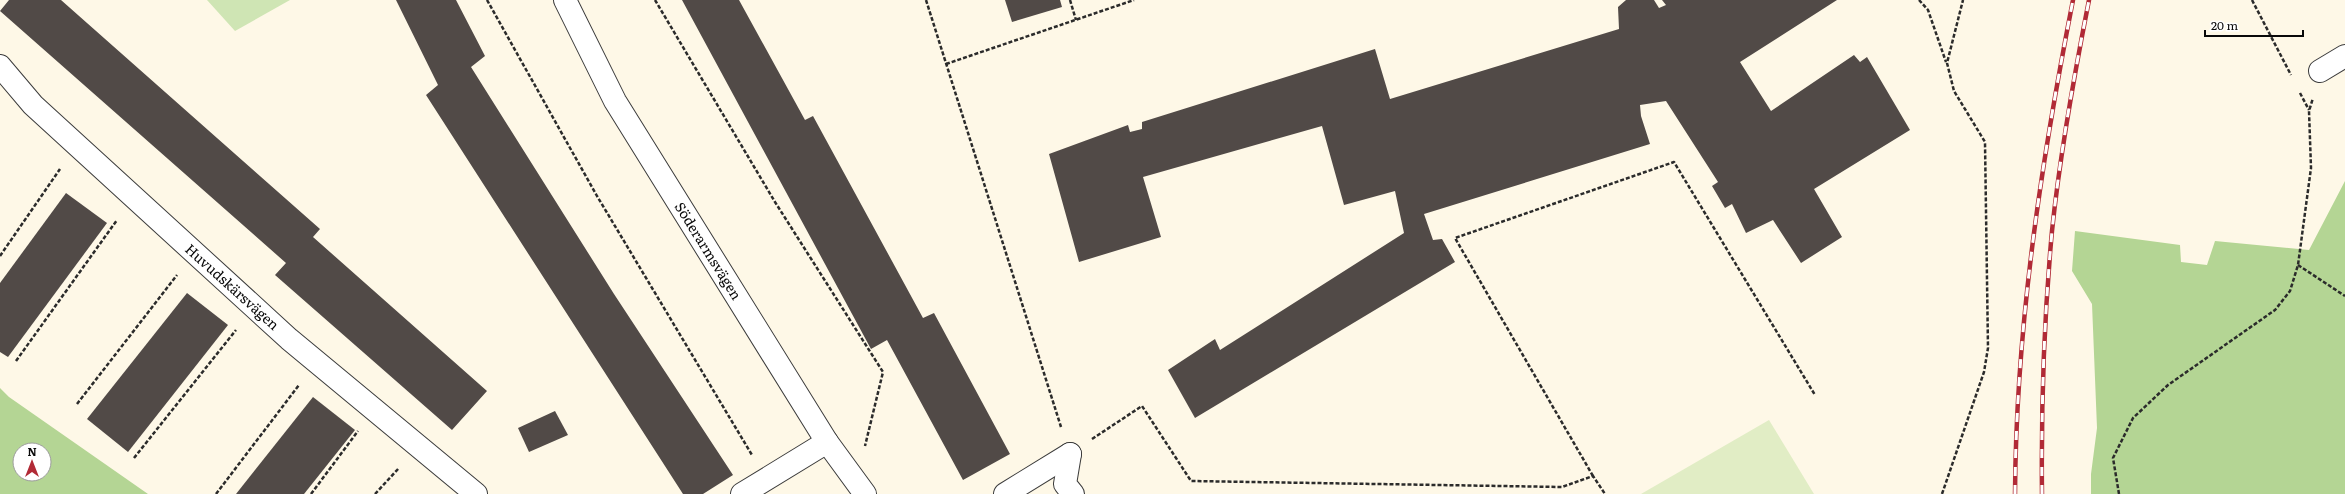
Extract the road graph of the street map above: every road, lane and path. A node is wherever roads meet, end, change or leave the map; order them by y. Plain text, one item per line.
1 (487, 0) edge
2 (565, 0) edge
3 (655, 0) edge
4 (926, 0) edge
5 (1070, 0) edge
6 (1134, 0) edge
7 (1919, 0) edge
8 (1963, 0) edge
9 (2252, 0) edge
10 (1076, 20) junction
11 (2345, 56) edge
12 (1947, 63) junction
13 (946, 64) junction
14 (0, 66) edge
15 (2320, 71) joint
16 (2292, 76) dead end
17 (2299, 90) dead end
18 (2309, 111) junction
19 (76, 145) junction
20 (134, 197) junction
21 (195, 253) junction
22 (0, 256) edge
23 (2298, 265) junction
24 (2345, 296) edge
25 (254, 307) junction
26 (16, 361) dead end
27 (316, 362) junction
28 (1815, 394) dead end
29 (77, 404) dead end
30 (374, 408) junction
31 (827, 442) junction
32 (420, 447) junction
33 (1070, 454) junction
34 (134, 458) dead end
35 (1593, 476) junction
36 (767, 480) junction
37 (861, 489) edge
38 (216, 494) edge
39 (311, 494) edge
40 (375, 494) edge
41 (476, 494) edge
42 (742, 494) edge
43 (1005, 494) edge
44 (1073, 494) edge
45 (1605, 494) edge
46 (1942, 494) edge
47 (2119, 494) edge

1 - 36 path
2 - 31 street, Söderarmsvägen
3 - 37 path
4 - 13 path
5 - 10 path
6 - 10 path
7 - 12 path
8 - 12 path
9 - 16 path
10 - 13 path
11 - 15 street
12 - 46 path
13 - 33 path
14 - 19 street, Huvudskärsvägen
15 - 18 path
17 - 18 path
18 - 23 path
19 - 20 street, Huvudskärsvägen
19 - 22 path
20 - 21 street, Huvudskärsvägen
20 - 26 path
21 - 25 street, Huvudskärsvägen
21 - 29 path
23 - 24 path
23 - 47 path
25 - 27 street, Huvudskärsvägen
25 - 34 path
27 - 30 street, Huvudskärsvägen
27 - 38 path
28 - 35 path
30 - 32 street, Huvudskärsvägen
30 - 39 path
31 - 36 street
31 - 37 street, Söderarmsvägen
32 - 40 path
32 - 41 street, Huvudskärsvägen
33 - 35 path
33 - 43 street
33 - 44 street
35 - 45 path
36 - 42 street

